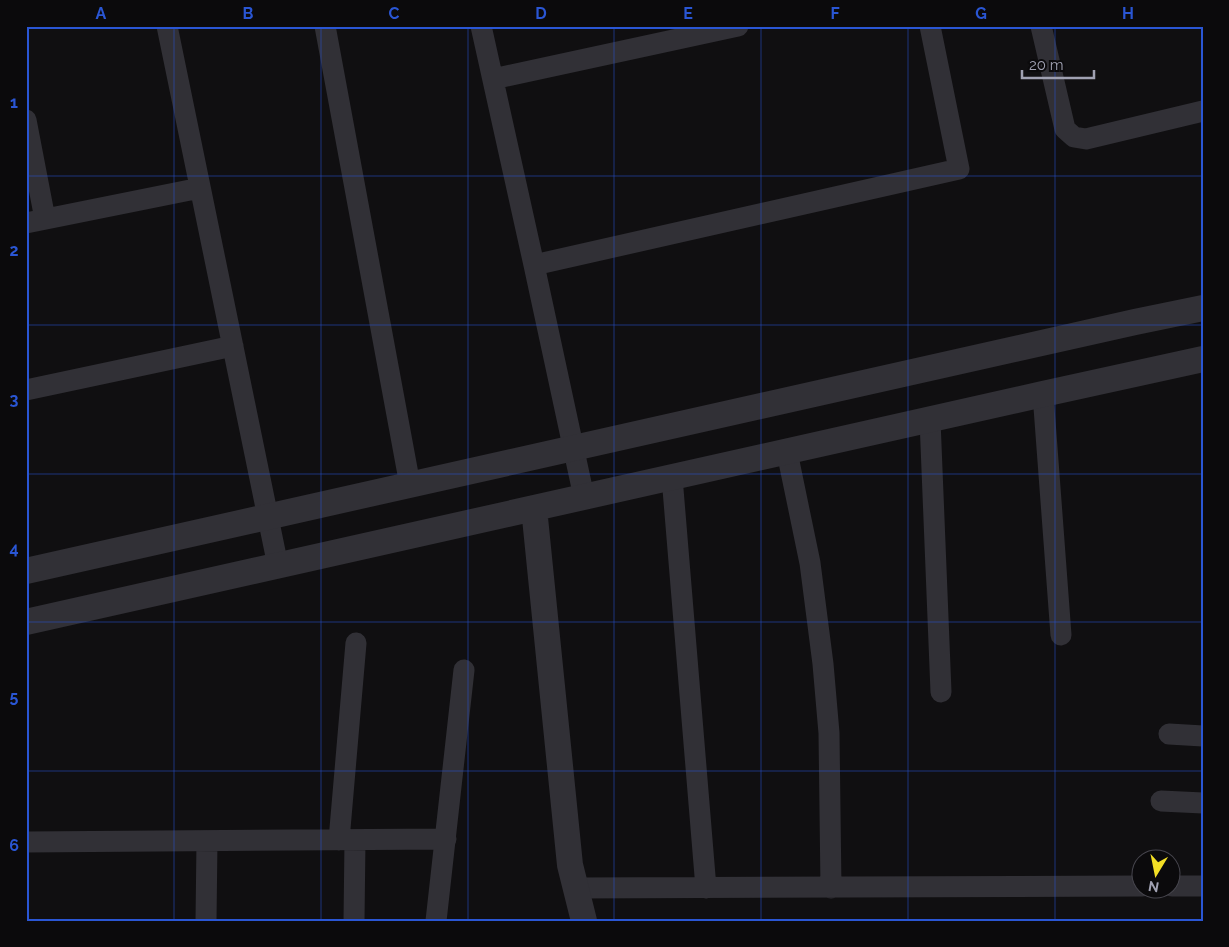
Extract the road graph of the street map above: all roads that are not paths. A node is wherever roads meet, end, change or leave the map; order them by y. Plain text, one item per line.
1 (167, 26) edge
2 (325, 26) edge
3 (481, 26) edge
4 (738, 26) edge
5 (930, 26) edge
6 (1041, 26) edge
7 (673, 33) edge
8 (492, 79) junction
9 (1203, 111) edge
10 (26, 120) edge
11 (200, 188) junction
12 (36, 221) edge
13 (534, 265) junction
14 (1203, 308) edge
15 (233, 346) junction
16 (1203, 359) edge
17 (26, 390) edge
18 (1043, 394) junction
19 (930, 420) junction
20 (573, 448) junction
21 (787, 452) junction
22 (672, 477) junction
23 (410, 485) junction
24 (584, 497) junction
25 (534, 508) junction
26 (268, 516) junction
27 (278, 566) junction
28 (26, 571) edge
29 (26, 622) edge
30 (1061, 635) dead end
31 (356, 643) dead end
32 (464, 670) dead end
33 (941, 692) dead end
34 (1169, 734) dead end
35 (1203, 736) edge
36 (1161, 801) dead end
37 (1203, 803) edge
38 (347, 840) junction
39 (446, 840) junction
40 (207, 841) junction
41 (26, 842) edge
42 (1132, 886) edge
43 (1182, 886) edge
44 (1203, 886) edge
45 (576, 888) junction
46 (706, 888) junction
47 (831, 888) junction
48 (1203, 906) edge
49 (206, 921) edge
50 (354, 921) edge
51 (436, 921) edge
52 (584, 921) edge

1 - 11 street
2 - 23 street
3 - 8 street
4 - 7 street
5 - 13 street
6 - 9 street
7 - 8 street
8 - 13 street
10 - 12 street
11 - 12 street
11 - 15 street
13 - 20 street
14 - 20 street
15 - 17 street
15 - 26 street
16 - 18 street
18 - 19 street
18 - 30 street
19 - 21 street
19 - 33 street
20 - 23 street
20 - 24 street
21 - 22 street
21 - 47 street
22 - 24 street
22 - 46 street
23 - 26 street
24 - 25 street
25 - 27 street
25 - 45 street
26 - 27 street
26 - 28 street
27 - 29 street
31 - 38 street
32 - 39 street
34 - 35 street
36 - 37 street
38 - 39 street
38 - 40 street
38 - 50 street
39 - 51 street
40 - 41 street
40 - 49 street
42 - 47 street
43 - 44 street
44 - 48 street
45 - 46 street
45 - 52 street
46 - 47 street

